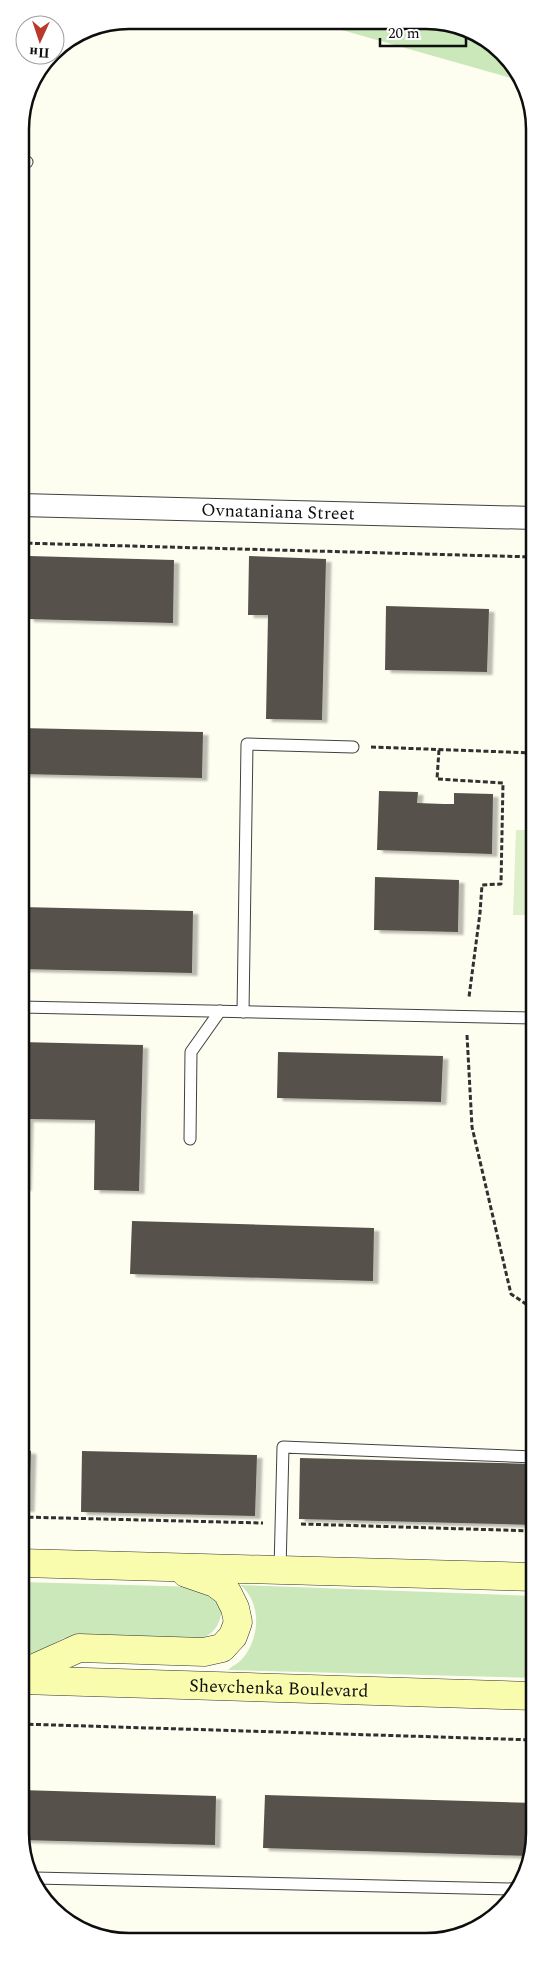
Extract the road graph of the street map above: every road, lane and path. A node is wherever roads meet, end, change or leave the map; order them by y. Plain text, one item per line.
1 (29, 505) edge
2 (526, 518) edge
3 (29, 543) edge
4 (526, 557) edge
5 (353, 746) joint
6 (439, 750) junction
7 (526, 754) edge
8 (29, 1006) edge
9 (220, 1011) junction
10 (243, 1012) junction
11 (466, 1017) junction
12 (526, 1018) edge
13 (190, 1139) dead end
14 (526, 1304) edge
15 (526, 1457) edge
16 (29, 1563) edge
17 (170, 1567) junction
18 (280, 1570) junction
19 (526, 1577) edge
20 (29, 1670) edge
21 (29, 1680) edge
22 (526, 1696) edge
23 (29, 1724) edge
24 (526, 1740) edge
25 (39, 1878) edge
26 (509, 1889) edge

1 - 2 street, Ovnataniana Street
3 - 4 path
5 - 6 path
5 - 10 lane
6 - 7 path
6 - 11 path
8 - 9 lane
9 - 10 lane
9 - 13 lane
10 - 11 lane
11 - 12 lane
11 - 14 path
15 - 18 lane
16 - 17 main road
17 - 18 main road
17 - 20 main road
18 - 19 main road
21 - 22 main road, Shevchenka Boulevard
23 - 24 path
25 - 26 lane

